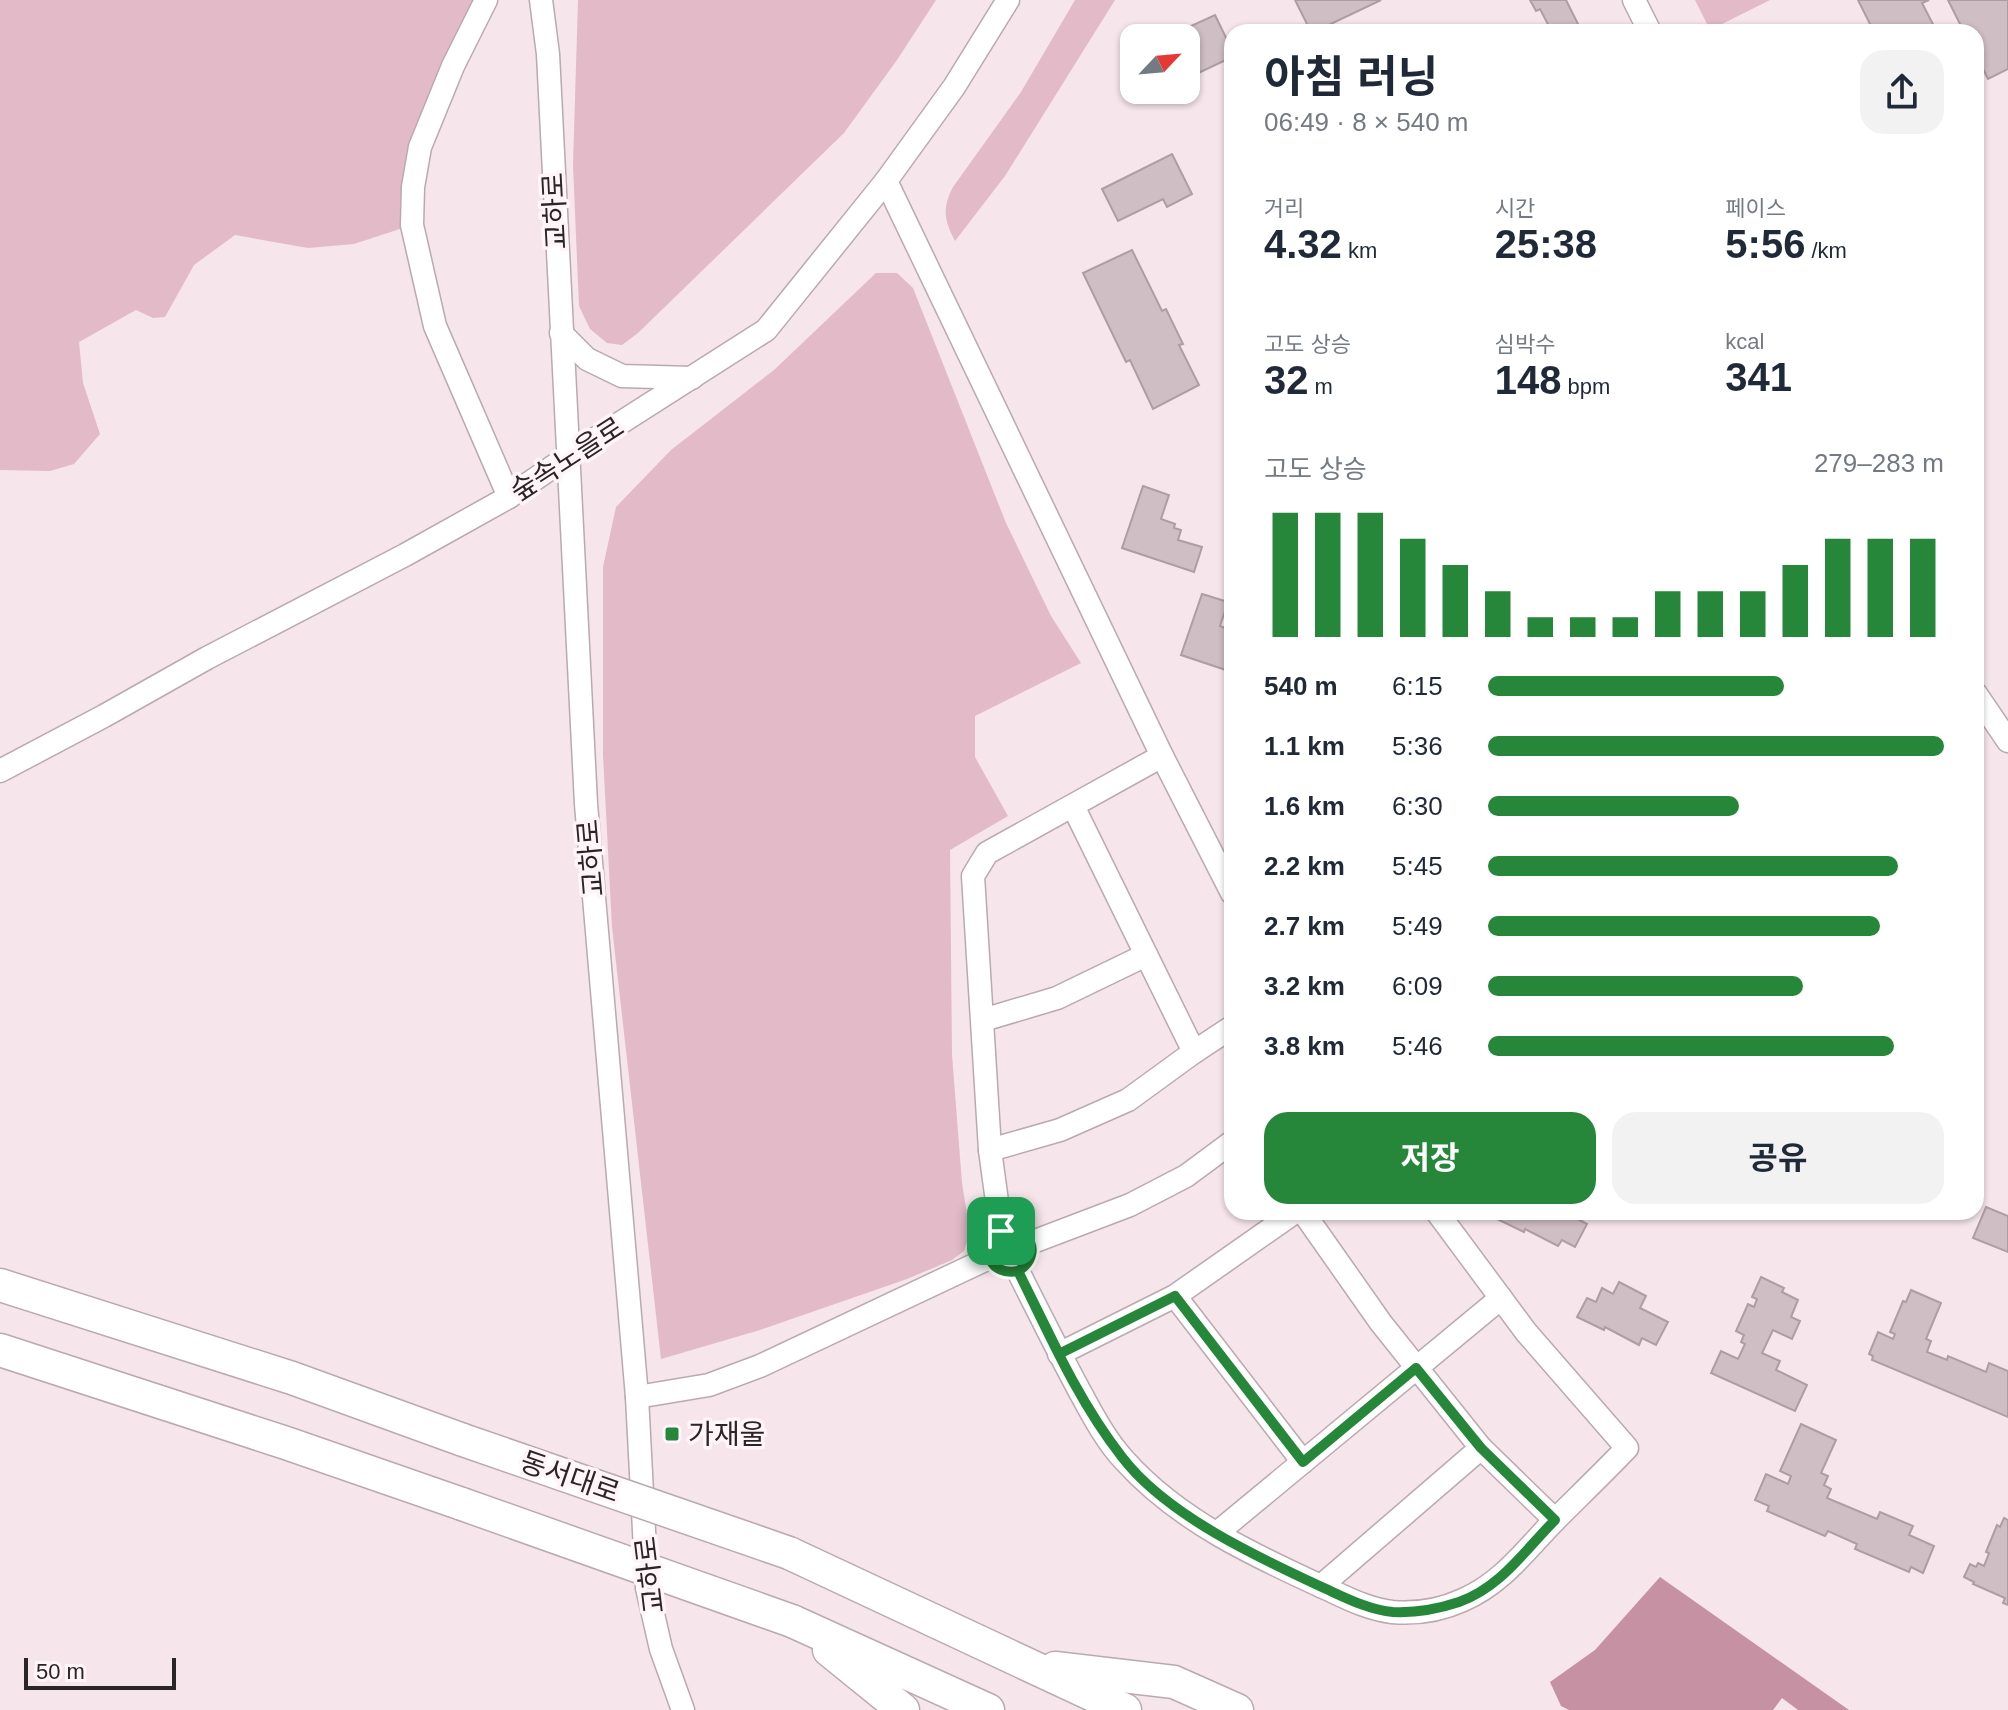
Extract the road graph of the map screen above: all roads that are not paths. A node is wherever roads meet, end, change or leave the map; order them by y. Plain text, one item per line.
1 (486, 0) edge
2 (541, 0) edge
3 (1008, 0) edge
4 (1634, 0) edge
5 (1646, 24) edge
6 (886, 181) junction
7 (561, 333) junction
8 (692, 378) junction
9 (567, 457) junction
10 (509, 497) junction
11 (1984, 706) edge
12 (2008, 741) edge
13 (1162, 756) junction
14 (0, 771) edge
15 (1073, 806) junction
16 (1224, 877) edge
17 (1146, 955) junction
18 (983, 1020) junction
19 (1224, 1032) edge
20 (1194, 1052) junction
21 (1224, 1148) edge
22 (990, 1150) junction
23 (1284, 1220) edge
24 (1309, 1220) edge
25 (1443, 1220) edge
26 (1001, 1231) junction
27 (1030, 1243) junction
28 (989, 1258) junction
29 (1018, 1271) junction
30 (0, 1285) edge
31 (1175, 1296) junction
32 (1501, 1298) junction
33 (0, 1350) edge
34 (1059, 1354) junction
35 (1416, 1368) junction
36 (637, 1397) junction
37 (1481, 1448) junction
38 (1303, 1462) junction
39 (1555, 1520) junction
40 (1217, 1533) junction
41 (1321, 1586) junction
42 (792, 1621) junction
43 (1028, 1665) junction
44 (683, 1710) edge
45 (903, 1710) edge
46 (988, 1710) edge
47 (1125, 1710) edge
48 (1237, 1710) edge

1 - 10 street
2 - 7 street, 교하로
3 - 6 street, 숲속노을로
4 - 5 street
6 - 8 street, 숲속노을로
6 - 13 street
7 - 8 street
7 - 9 street, 교하로
8 - 9 street, 숲속노을로
9 - 10 street, 숲속노을로
9 - 36 street, 교하로
10 - 14 street, 숲속노을로
11 - 12 street
13 - 15 street
13 - 16 street
15 - 17 street
15 - 18 street
17 - 18 street
17 - 20 street
18 - 22 street
19 - 20 street
20 - 22 street
21 - 27 street
22 - 26 street
23 - 31 street
24 - 35 street
25 - 32 street
26 - 27 street
26 - 28 street
27 - 29 street
28 - 29 street
28 - 36 street
29 - 34 street
30 - 43 highway, 동서대로, bridge
31 - 34 street
31 - 38 street
32 - 35 street
32 - 39 street
33 - 42 highway, bridge
34 - 40 street
35 - 37 street
35 - 38 street
36 - 44 street, 교하로
37 - 39 street
37 - 41 street
38 - 40 street
39 - 41 street
40 - 41 street
42 - 45 highway
42 - 46 highway
43 - 47 highway, 동서대로
43 - 48 highway

